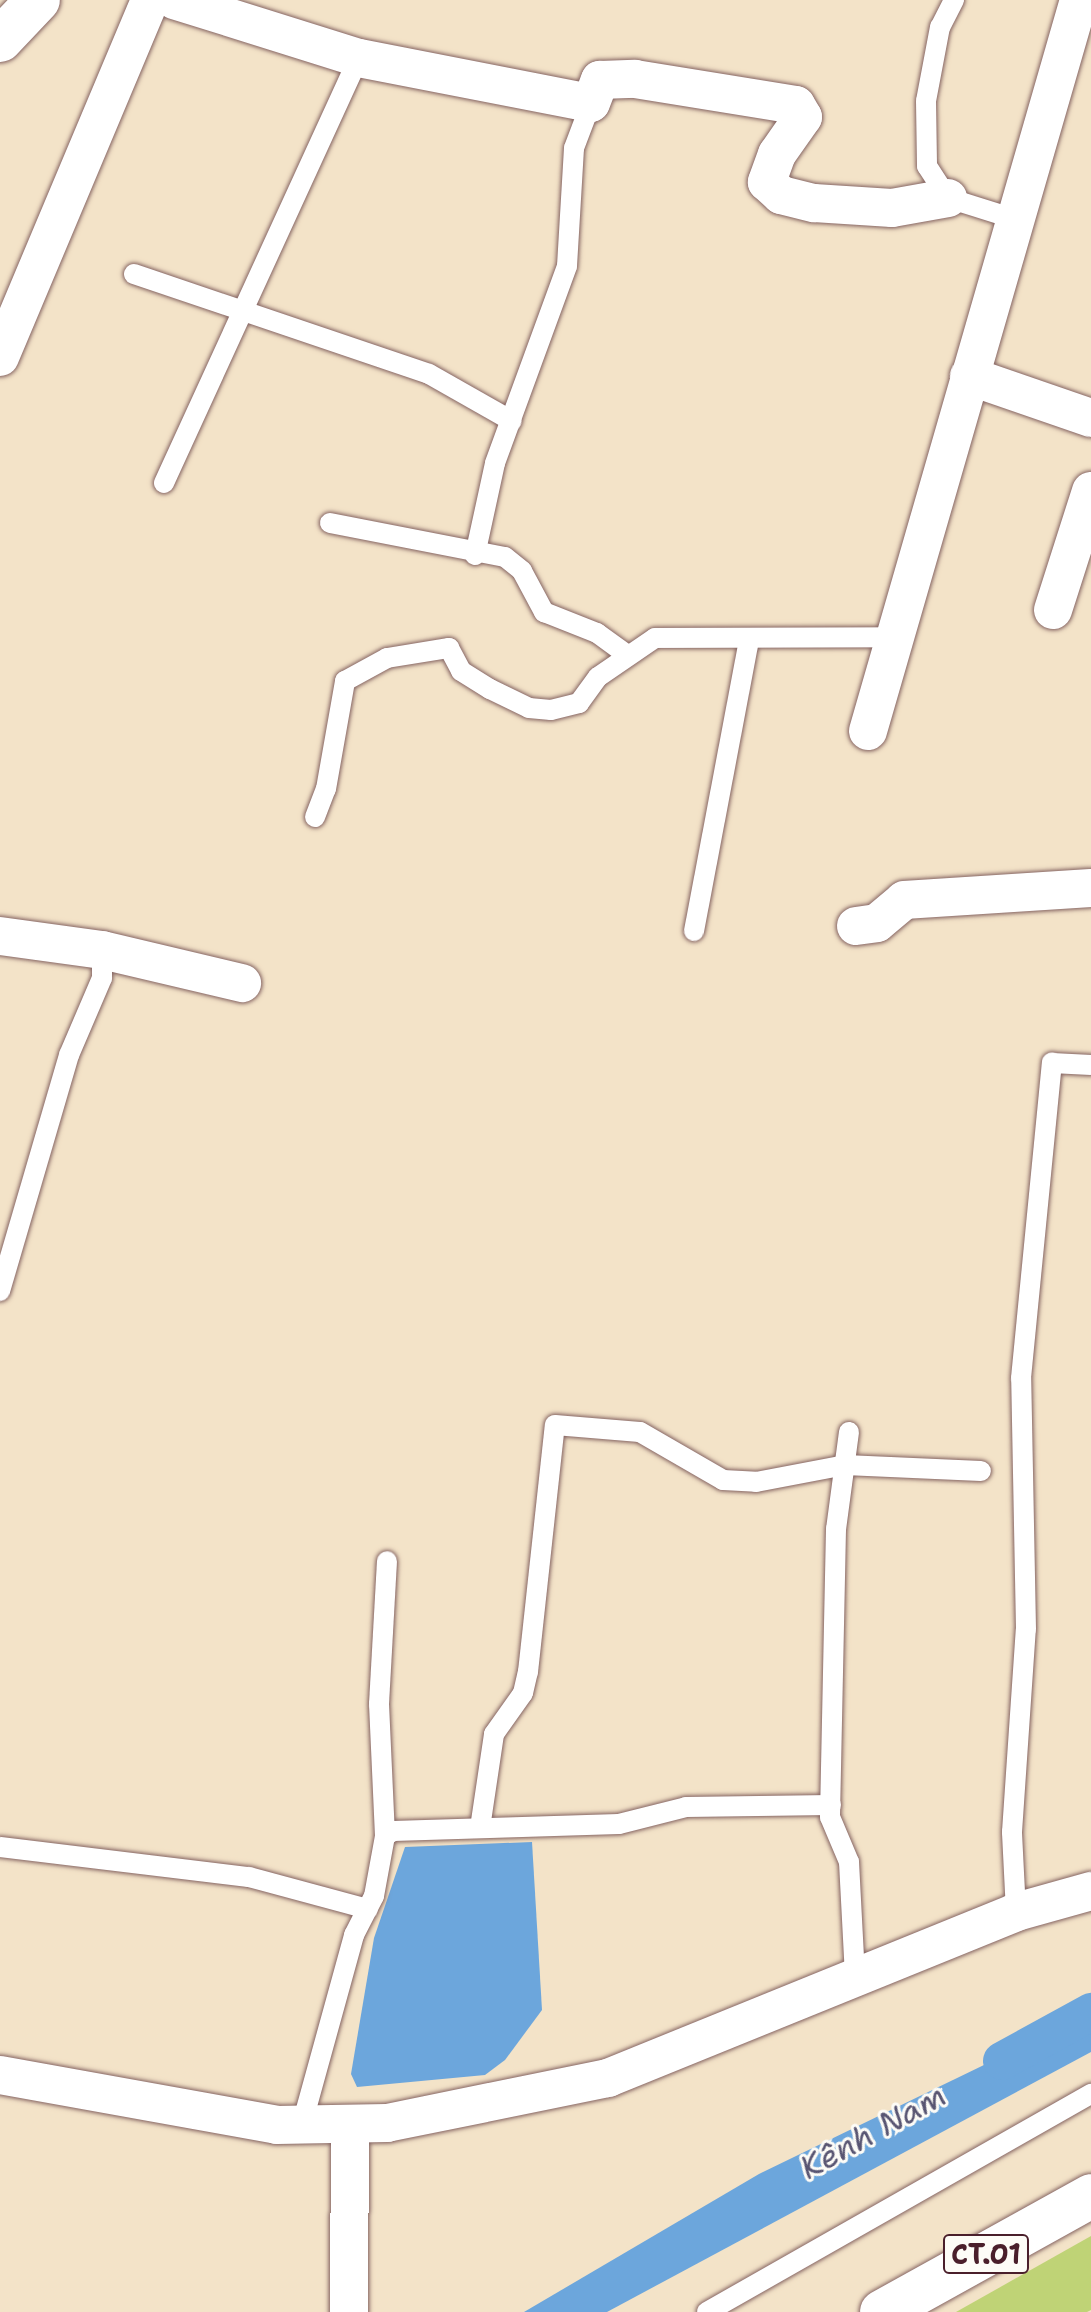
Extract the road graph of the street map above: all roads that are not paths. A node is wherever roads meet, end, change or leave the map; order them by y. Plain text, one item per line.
1 (150, 0) edge
2 (174, 0) edge
3 (954, 0) edge
4 (1079, 0) edge
5 (1091, 3) edge
6 (359, 58) junction
7 (591, 103) junction
8 (948, 198) junction
9 (1015, 219) junction
10 (134, 274) dead end
11 (246, 314) junction
12 (0, 357) edge
13 (969, 376) junction
14 (1091, 418) edge
15 (512, 421) junction
16 (164, 483) dead end
17 (1091, 491) edge
18 (330, 523) dead end
19 (475, 555) junction
20 (1053, 610) dead end
21 (894, 637) junction
22 (749, 639) junction
23 (626, 654) junction
24 (868, 731) dead end
25 (315, 817) dead end
26 (1091, 888) edge
27 (856, 926) dead end
28 (694, 931) dead end
29 (0, 936) edge
30 (102, 950) junction
31 (242, 983) dead end
32 (1091, 1065) edge
33 (0, 1291) edge
34 (849, 1432) dead end
35 (845, 1465) junction
36 (981, 1471) dead end
37 (387, 1561) dead end
38 (831, 1805) junction
39 (480, 1828) junction
40 (385, 1836) junction
41 (0, 1847) edge
42 (1091, 1891) edge
43 (368, 1909) junction
44 (1016, 1912) junction
45 (855, 1978) junction
46 (0, 2075) edge
47 (1091, 2094) edge
48 (302, 2124) junction
49 (350, 2124) junction
50 (1091, 2196) edge
51 (349, 2312) edge
52 (707, 2312) edge
53 (882, 2312) edge

1 - 12 street
2 - 6 street
3 - 8 lane
4 - 5 street
4 - 9 street
6 - 7 street
6 - 11 lane
7 - 8 street
7 - 15 lane
8 - 9 lane
9 - 13 street
10 - 11 lane
11 - 15 lane
11 - 16 lane
13 - 14 street
13 - 21 street
15 - 19 lane
17 - 20 street
18 - 19 lane
19 - 23 lane
21 - 22 lane
21 - 24 street
22 - 23 lane
22 - 28 lane
23 - 25 lane
26 - 27 street
29 - 30 street
30 - 31 street
30 - 33 lane
32 - 44 lane
34 - 35 lane
35 - 36 lane
35 - 38 lane
35 - 39 lane
37 - 40 lane
38 - 39 lane
38 - 45 lane
39 - 40 lane
40 - 43 lane
41 - 43 lane
42 - 44 street
43 - 48 lane
44 - 45 street
45 - 49 street
46 - 48 street
47 - 52 lane
48 - 49 street
49 - 51 street
50 - 53 highway, CT.01

